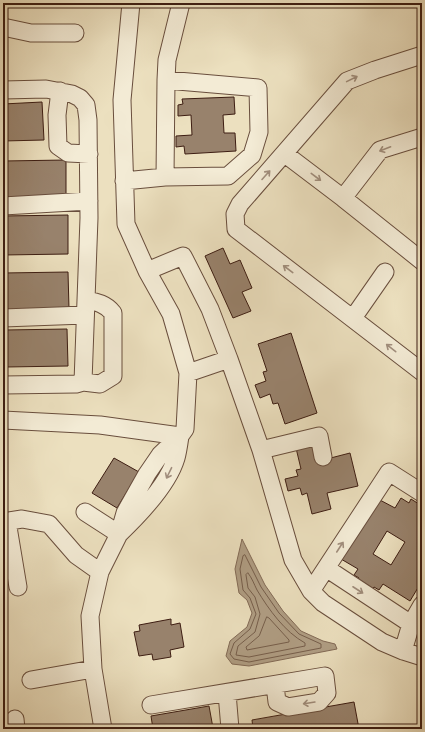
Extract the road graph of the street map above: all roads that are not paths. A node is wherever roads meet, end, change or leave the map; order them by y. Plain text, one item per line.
1 (131, 3) edge
2 (181, 3) edge
3 (3, 27) edge
4 (74, 33) dead end
5 (422, 55) edge
6 (166, 80) junction
7 (3, 90) edge
8 (60, 91) junction
9 (422, 137) edge
10 (89, 154) junction
11 (285, 154) junction
12 (165, 177) junction
13 (124, 181) junction
14 (343, 198) junction
15 (89, 201) junction
16 (3, 206) edge
17 (422, 261) edge
18 (148, 271) junction
19 (385, 272) dead end
20 (86, 307) junction
21 (3, 318) edge
22 (353, 318) junction
23 (229, 359) junction
24 (422, 372) edge
25 (188, 373) junction
26 (82, 382) junction
27 (3, 385) edge
28 (3, 420) edge
29 (180, 436) junction
30 (261, 450) junction
31 (323, 457) dead end
32 (422, 493) edge
33 (85, 512) dead end
34 (5, 521) edge
35 (119, 534) junction
36 (326, 568) junction
37 (100, 572) junction
38 (18, 587) dead end
39 (311, 591) junction
40 (422, 605) edge
41 (411, 624) junction
42 (403, 651) junction
43 (422, 657) edge
44 (93, 669) junction
45 (31, 680) dead end
46 (275, 684) junction
47 (227, 693) junction
48 (151, 705) dead end
49 (103, 729) edge
50 (230, 729) edge

1 - 13 street
2 - 6 street
3 - 4 street
11 -> 5 street
6 - 12 street
6 - 12 street
7 - 8 street
8 - 10 street
8 - 10 street
9 -> 14 street
10 - 15 street
11 -> 14 street
22 -> 11 street
12 - 13 street
13 - 18 street
14 - 17 street
15 - 16 street
15 - 20 street
18 - 23 street
18 - 25 street
19 - 22 street
20 - 21 street
20 - 26 street
20 - 26 street
24 -> 22 street
23 - 25 street
23 - 30 street
25 - 29 street
26 - 27 street
28 - 29 street
29 - 35 street
30 - 31 street
30 - 39 street
36 -> 32 street
33 - 35 street
34 - 37 street
34 - 38 street
35 - 37 street
36 - 39 street
36 -> 41 street
37 - 44 street
39 - 42 street
40 - 41 street
41 - 42 street
42 - 43 street
44 - 45 street
44 - 49 street
46 -> 46 street
46 - 47 street
47 - 48 street
47 - 50 street

